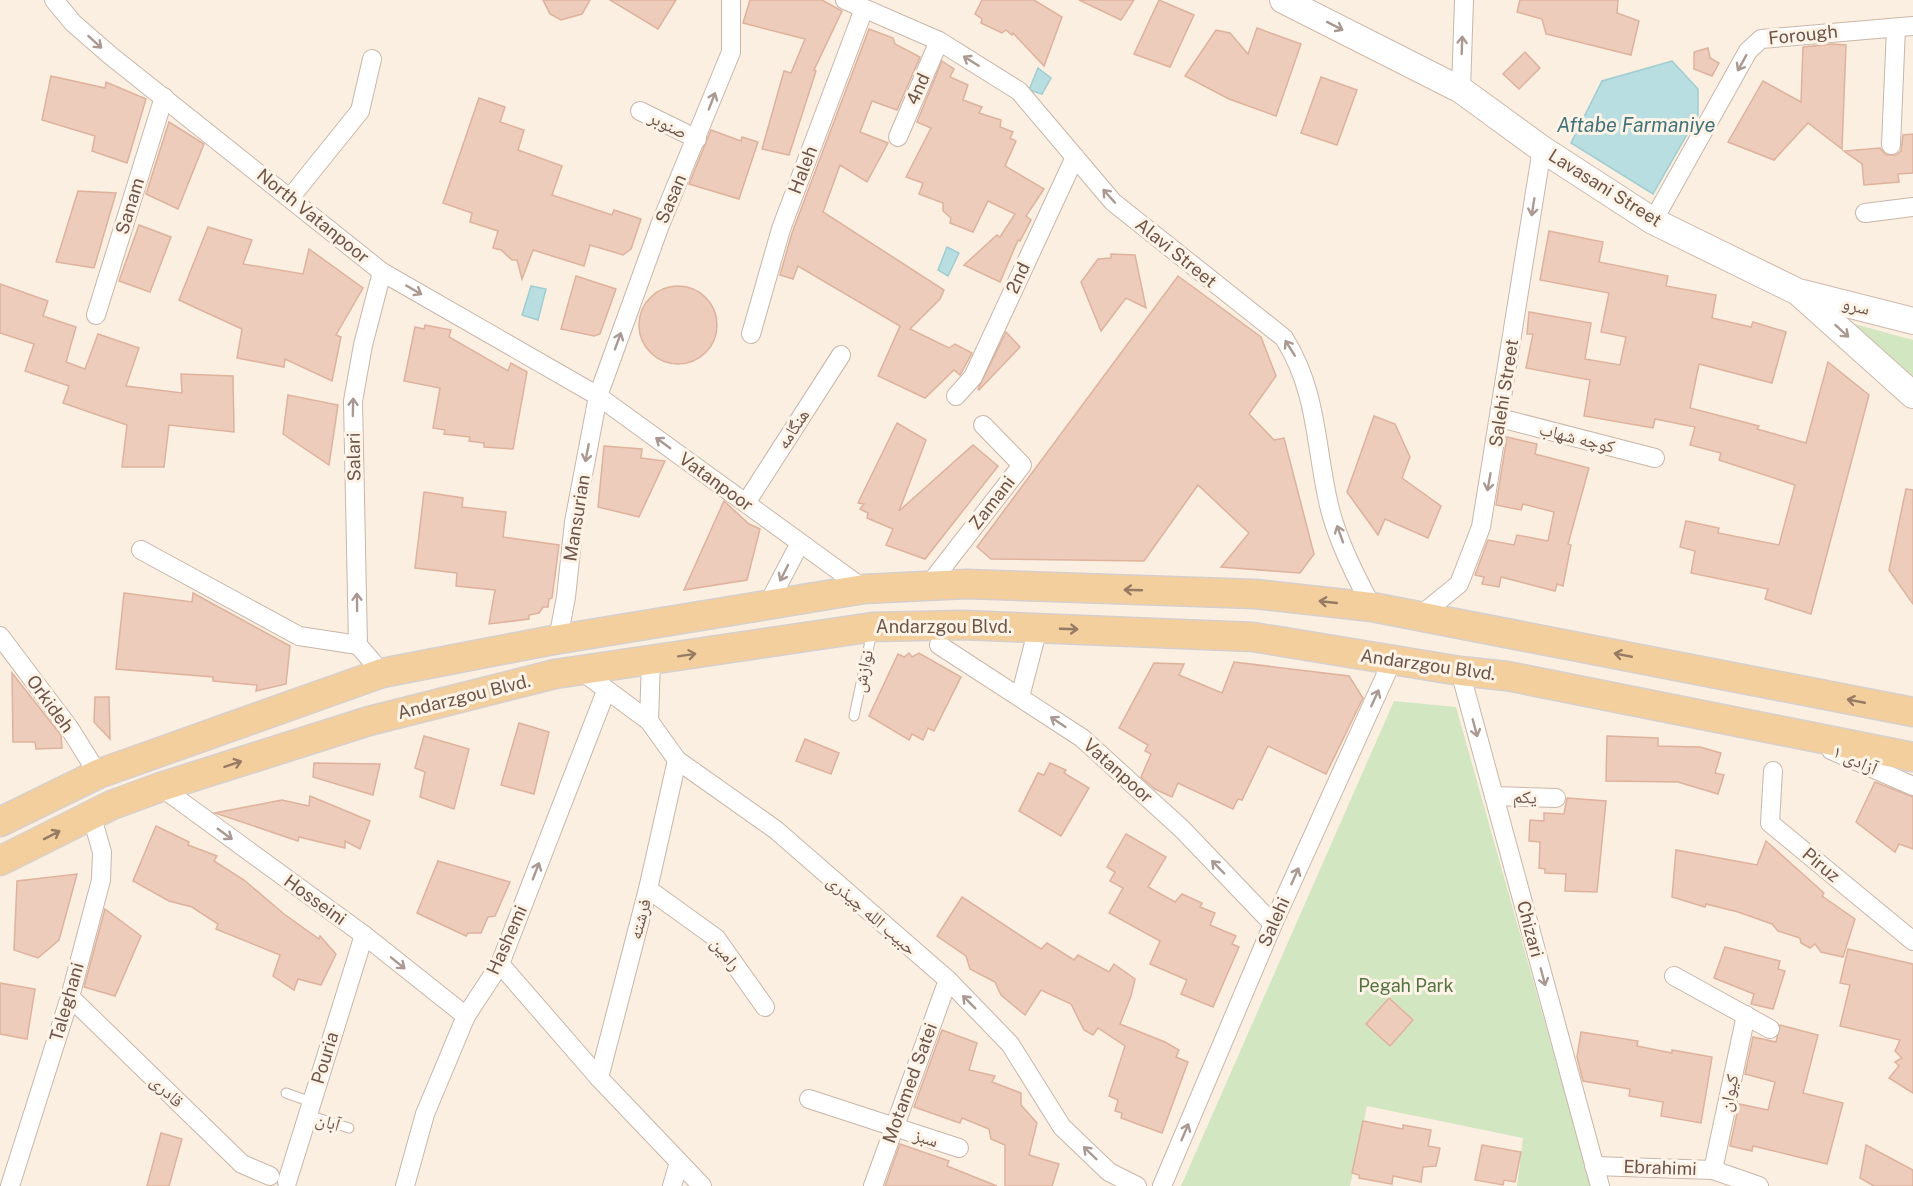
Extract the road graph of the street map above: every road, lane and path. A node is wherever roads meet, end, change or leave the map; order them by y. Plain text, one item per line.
1 (54, 0) edge
2 (730, 0) edge
3 (845, 0) edge
4 (1283, 0) edge
5 (1464, 0) edge
6 (864, 9) junction
7 (1905, 27) edge
8 (939, 41) junction
9 (372, 59) dead end
10 (1461, 90) junction
11 (164, 97) junction
12 (640, 111) dead end
13 (898, 137) dead end
14 (697, 139) junction
15 (1891, 146) dead end
16 (1542, 149) junction
17 (1075, 157) junction
18 (290, 198) junction
19 (1913, 207) edge
20 (1865, 213) dead end
21 (1653, 221) junction
22 (382, 272) junction
23 (1798, 292) junction
24 (96, 315) dead end
25 (1913, 321) edge
26 (751, 334) dead end
27 (840, 355) dead end
28 (1913, 395) edge
29 (598, 396) junction
30 (956, 396) dead end
31 (1500, 418) junction
32 (982, 425) dead end
33 (1655, 458) dead end
34 (746, 503) junction
35 (800, 543) junction
36 (141, 550) dead end
37 (928, 586) junction
38 (864, 589) junction
39 (768, 604) junction
40 (1372, 607) junction
41 (1421, 615) junction
42 (873, 627) junction
43 (1038, 628) junction
44 (0, 636) edge
45 (558, 639) junction
46 (358, 645) junction
47 (939, 645) dead end
48 (651, 660) junction
49 (1392, 661) junction
50 (1656, 661) junction
51 (580, 670) junction
52 (1460, 671) junction
53 (370, 677) junction
54 (606, 692) junction
55 (1020, 697) junction
56 (1648, 704) junction
57 (1913, 712) edge
58 (854, 716) dead end
59 (369, 721) junction
60 (650, 721) junction
61 (1797, 734) junction
62 (1913, 757) edge
63 (677, 760) junction
64 (1773, 771) dead end
65 (98, 774) junction
66 (1913, 786) edge
67 (161, 787) junction
68 (1494, 796) junction
69 (1556, 798) dead end
70 (91, 814) junction
71 (0, 822) edge
72 (0, 861) edge
73 (648, 889) junction
74 (1273, 924) junction
75 (364, 935) junction
76 (1913, 941) edge
77 (500, 964) junction
78 (1674, 976) dead end
79 (948, 980) junction
80 (70, 997) junction
81 (765, 1007) dead end
82 (1746, 1015) junction
83 (465, 1017) junction
84 (1770, 1029) dead end
85 (599, 1078) junction
86 (286, 1094) dead end
87 (809, 1100) dead end
88 (309, 1109) junction
89 (894, 1127) junction
90 (349, 1128) dead end
91 (958, 1148) dead end
92 (679, 1162) junction
93 (1594, 1166) junction
94 (1713, 1170) junction
95 (278, 1179) joint
96 (10, 1186) edge
97 (405, 1186) edge
98 (672, 1186) edge
99 (702, 1186) edge
100 (873, 1186) edge
101 (1137, 1186) edge
102 (1162, 1186) edge
103 (1600, 1186) edge
104 (1759, 1186) edge

1 -> 11 street, North Vatanpoor
14 -> 2 street, Sasan
3 - 6 street, Alavi Street
4 -> 10 main road, Lavasani Street
10 -> 5 street
6 - 8 street, Alavi Street
6 - 26 street, Haleh
7 - 15 street
7 -> 21 street, Forough
8 - 13 street, 4nd
17 -> 8 street, Alavi Street
9 - 18 street
10 - 16 main road, Lavasani Street
11 - 18 street, North Vatanpoor
11 - 24 street, Sanam
12 - 14 street, صنوبر
29 -> 14 street, Sasan
16 - 21 main road, Lavasani Street
16 -> 31 street, Salehi Street
17 - 30 street, 2nd
40 -> 17 street, Alavi Street
18 - 22 street, North Vatanpoor
19 - 20 street
21 - 23 main road, Lavasani Street
22 -> 29 street, North Vatanpoor
46 -> 22 street, Salari
23 - 25 main road, سرو
23 -> 28 main road, Lavasani Street
27 - 34 street, هنگامه
34 -> 29 street, Vatanpoor
29 -> 45 street, Mansurian
31 - 33 street, کوچه شهاب
31 -> 41 street, Salehi Street
32 - 37 street, Zamani
34 - 35 street, Vatanpoor
35 - 38 street, Vatanpoor
35 -> 39 street
36 - 46 street
37 - 38 main road, Andarzgou Blvd.
40 -> 37 main road, Andarzgou Blvd.
38 - 39 main road, Andarzgou Blvd.
39 - 45 main road, Andarzgou Blvd.
40 - 41 main road, Andarzgou Blvd.
50 -> 41 main road, Andarzgou Blvd.
42 - 43 main road, Andarzgou Blvd.
48 -> 42 main road, Andarzgou Blvd.
42 - 58 lane, نوازش
43 -> 49 main road, Andarzgou Blvd.
43 - 55 street
44 - 65 street, Orkideh
45 - 53 main road, Andarzgou Blvd.
46 - 53 street
47 - 55 street, Vatanpoor
48 - 51 main road, Andarzgou Blvd.
48 - 60 street
49 - 52 main road, Andarzgou Blvd.
74 -> 49 street, Salehi
50 - 56 main road
57 -> 50 main road, Andarzgou Blvd.
51 - 54 street, حبیب الله چیذری
51 - 59 main road, Andarzgou Blvd.
52 - 56 main road, Andarzgou Blvd.
52 -> 68 street, Chizari
53 - 59 main road
53 - 65 main road, Andarzgou Blvd.
54 - 60 street, حبیب الله چیذری
77 -> 54 street, Hashemi
74 -> 55 street, Vatanpoor
56 - 61 main road, Andarzgou Blvd.
67 -> 59 main road, Andarzgou Blvd.
60 - 63 street, حبیب الله چیذری
61 - 62 main road, Andarzgou Blvd.
61 - 66 street, آزادی ۱
63 - 73 street, فرشته
63 - 79 street, حبیب الله چیذری
64 - 76 street, Piruz
65 - 71 main road, Andarzgou Blvd.
67 - 70 main road, Andarzgou Blvd.
67 -> 75 street, Hosseini
68 - 69 street, یکم
68 -> 93 street, Chizari
72 -> 70 main road, Andarzgou Blvd.
70 - 80 street, Taleghani
73 - 81 street, رامین
73 - 85 street, فرشته
102 -> 74 street, Salehi
75 -> 83 street, Hosseini
75 - 88 street, Pouria
77 - 83 street, Hashemi
77 - 85 street
78 - 82 street
79 - 89 street, Motamed Satei
101 -> 79 street, حبیب الله چیذری
80 - 95 street, قادری
80 - 96 street, Taleghani
82 - 84 street
82 - 94 street, کیوان
83 - 97 street, Hashemi
85 - 92 street
86 - 88 lane, آبان
87 - 89 street, سبز
88 - 90 lane, آبان
88 - 95 street, Pouria
89 - 91 street, سبز
89 - 100 street, Motamed Satei
92 - 98 street
92 - 99 street
93 - 94 street, Ebrahimi
93 - 103 street, Chizari
94 - 104 street, Ebrahimi

